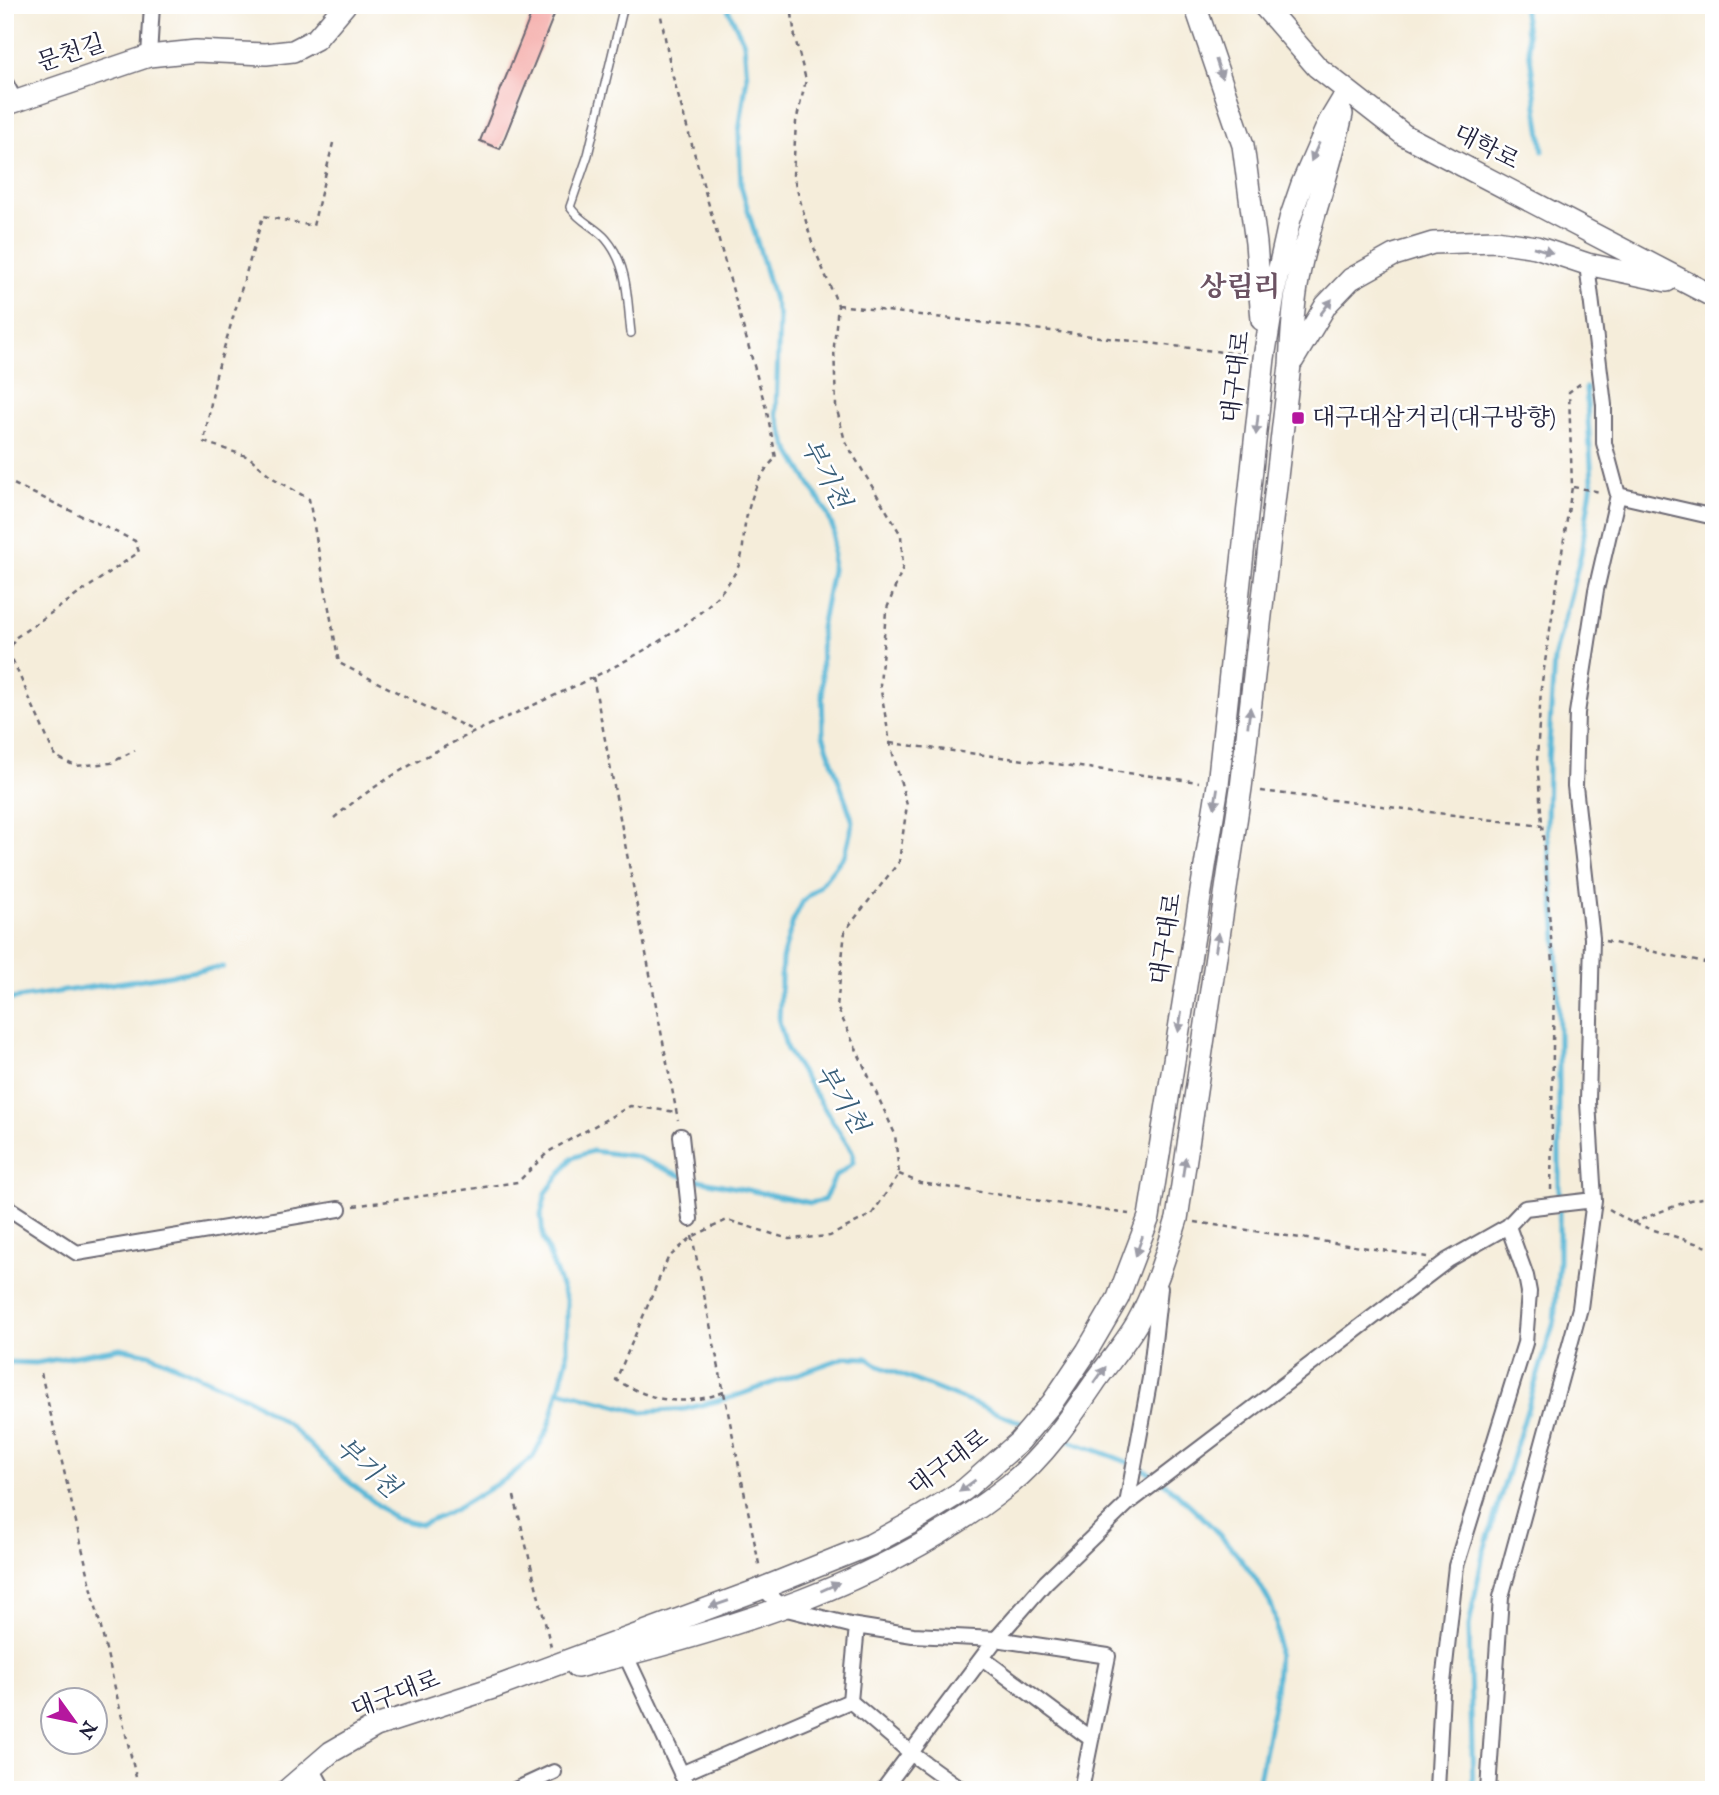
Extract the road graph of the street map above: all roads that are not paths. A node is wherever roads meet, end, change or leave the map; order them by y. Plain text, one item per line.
1 (152, 5) edge
2 (345, 5) edge
3 (624, 5) edge
4 (1195, 5) edge
5 (1262, 5) edge
6 (149, 56) junction
7 (1347, 92) junction
8 (8, 96) edge
9 (1587, 264) junction
10 (1692, 287) junction
11 (1714, 297) edge
12 (631, 333) dead end
13 (1264, 358) junction
14 (1290, 365) junction
15 (1618, 495) junction
16 (1714, 517) edge
17 (681, 1136) road end
18 (1594, 1200) junction
19 (5, 1206) edge
20 (339, 1209) dead end
21 (690, 1219) road end
22 (1508, 1226) junction
23 (1164, 1263) junction
24 (1128, 1504) junction
25 (763, 1588) junction
26 (783, 1608) junction
27 (857, 1626) junction
28 (996, 1639) junction
29 (626, 1656) junction
30 (982, 1658) junction
31 (496, 1687) junction
32 (850, 1701) junction
33 (1091, 1740) junction
34 (912, 1755) junction
35 (312, 1768) junction
36 (554, 1772) dead end
37 (681, 1774) junction
38 (287, 1790) edge
39 (324, 1790) edge
40 (515, 1790) edge
41 (689, 1790) edge
42 (883, 1790) edge
43 (962, 1790) edge
44 (1081, 1790) edge
45 (1437, 1790) edge
46 (1488, 1790) edge

1 - 6 street
2 - 6 street, 문천길
3 - 12 lane
4 -> 13 street
5 - 7 street, 대학로
6 - 8 street, 문천길
7 - 10 street, 대학로
7 -> 13 street, 대구대로
7 - 14 street, 대구대로
9 - 10 street
14 -> 9 street
9 - 15 street
10 - 11 street, 대학로
13 -> 25 street, 대구대로
23 -> 14 street, 대구대로
15 - 16 street
15 - 18 street
17 - 21 street
18 - 22 street
18 - 46 street
19 - 20 street
22 - 24 street
22 - 45 street
23 - 24 street
26 -> 23 street, 대구대로
24 - 28 street
25 - 26 street
25 -> 31 street, 대구대로
26 - 27 street
26 - 29 street, 대구대로
27 - 28 street
27 - 32 street
28 - 30 street
28 - 33 street
29 - 31 street, 대구대로
29 - 37 street
30 - 33 street
30 - 34 street
31 - 35 street, 대구대로
32 - 34 street
32 - 37 street
33 - 44 street
34 - 42 street
34 - 43 street
35 - 38 street, 대구대로
35 - 39 street
36 - 40 street
37 - 41 street

